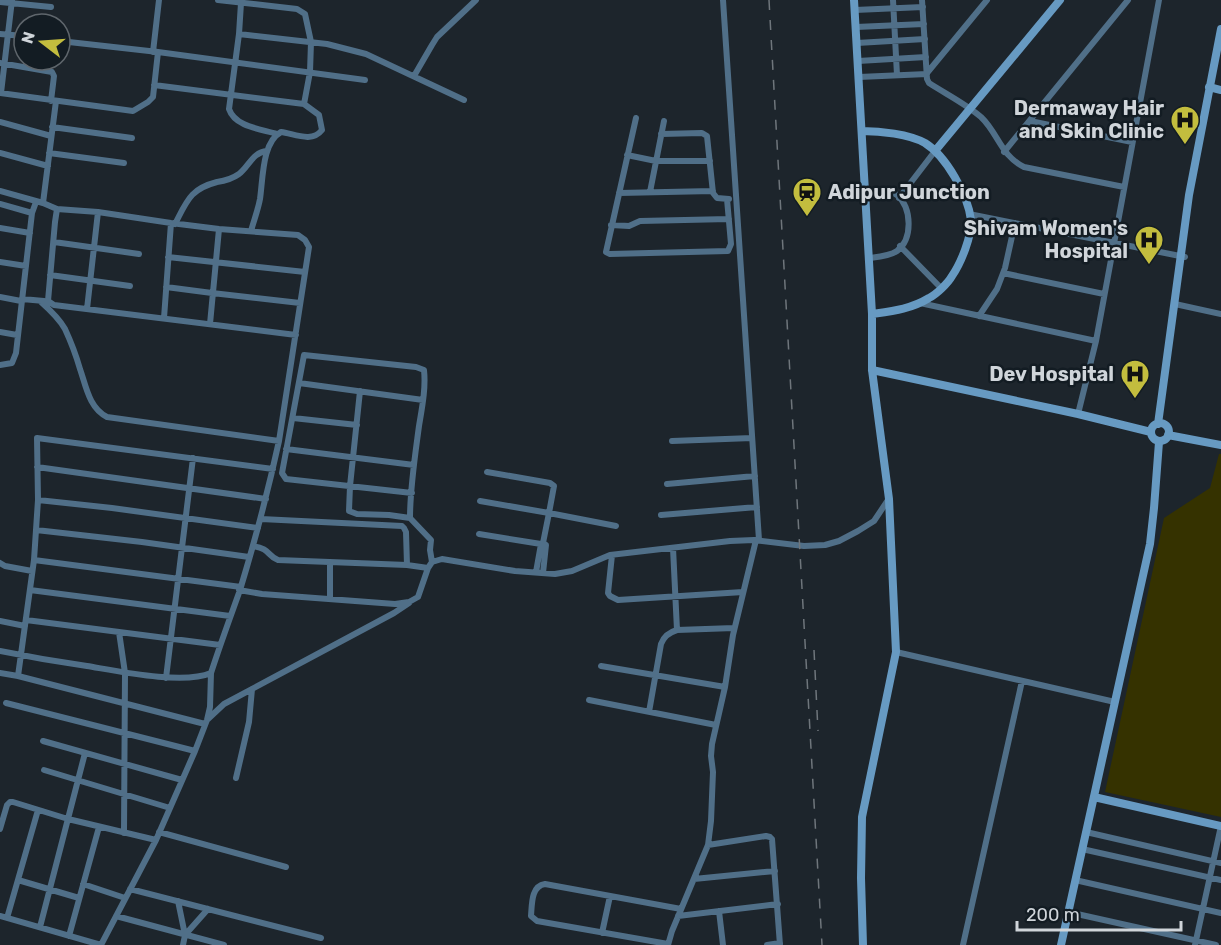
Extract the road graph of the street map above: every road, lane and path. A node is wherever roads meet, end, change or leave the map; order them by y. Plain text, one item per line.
1 (159, 0) edge
2 (218, 0) edge
3 (477, 0) edge
4 (723, 0) edge
5 (854, 0) edge
6 (893, 0) edge
7 (987, 0) edge
8 (1060, 0) edge
9 (1128, 0) edge
10 (1158, 0) edge
11 (12, 2) edge
12 (0, 3) edge
13 (241, 3) junction
14 (923, 3) edge
15 (51, 7) dead end
16 (894, 8) junction
17 (855, 10) junction
18 (924, 24) junction
19 (894, 25) junction
20 (856, 27) junction
21 (1221, 29) edge
22 (0, 34) edge
23 (8, 34) junction
24 (12, 34) edge
25 (239, 34) junction
26 (925, 39) junction
27 (895, 41) junction
28 (72, 42) edge
29 (311, 42) junction
30 (857, 43) junction
31 (1221, 49) edge
32 (156, 52) junction
33 (926, 57) junction
34 (896, 59) junction
35 (858, 61) junction
36 (235, 62) junction
37 (2, 64) edge
38 (310, 72) junction
39 (927, 74) junction
40 (897, 75) junction
41 (414, 76) junction
42 (859, 77) junction
43 (365, 80) dead end
44 (154, 85) junction
45 (1214, 88) edge
46 (1, 93) edge
47 (231, 94) junction
48 (464, 100) dead end
49 (53, 101) junction
50 (304, 104) junction
51 (970, 109) junction
52 (636, 118) dead end
53 (664, 121) dead end
54 (1030, 121) junction
55 (0, 122) edge
56 (52, 127) junction
57 (862, 132) junction
58 (277, 134) junction
59 (661, 134) junction
60 (51, 136) junction
61 (132, 138) dead end
62 (1132, 142) junction
63 (267, 151) junction
64 (935, 151) junction
65 (1004, 152) junction
66 (0, 153) edge
67 (49, 153) junction
68 (627, 155) junction
69 (656, 161) junction
70 (710, 161) junction
71 (124, 163) dead end
72 (48, 166) junction
73 (1124, 187) junction
74 (0, 191) edge
75 (713, 191) junction
76 (865, 191) junction
77 (650, 192) junction
78 (619, 193) junction
79 (736, 198) junction
80 (899, 198) junction
81 (728, 199) junction
82 (40, 203) junction
83 (0, 204) edge
84 (57, 209) junction
85 (98, 212) junction
86 (32, 213) junction
87 (969, 214) junction
88 (729, 219) junction
89 (1015, 223) junction
90 (173, 224) junction
91 (611, 225) junction
92 (0, 228) edge
93 (219, 229) junction
94 (251, 231) junction
95 (30, 233) junction
96 (54, 242) junction
97 (1114, 243) junction
98 (900, 246) junction
99 (93, 248) junction
100 (139, 255) dead end
101 (1183, 256) junction
102 (168, 257) junction
103 (869, 258) junction
104 (0, 262) edge
105 (216, 262) junction
106 (26, 266) junction
107 (305, 272) junction
108 (1003, 273) junction
109 (50, 275) junction
110 (90, 280) junction
111 (130, 286) dead end
112 (166, 286) junction
113 (941, 288) junction
114 (213, 293) junction
115 (1104, 294) junction
116 (0, 297) edge
117 (22, 300) junction
118 (44, 301) junction
119 (300, 303) junction
120 (919, 303) junction
121 (1177, 304) junction
122 (87, 309) junction
123 (872, 314) junction
124 (1221, 314) edge
125 (979, 316) junction
126 (164, 318) junction
127 (210, 324) junction
128 (0, 332) edge
129 (17, 335) junction
130 (296, 335) junction
131 (1095, 341) junction
132 (0, 365) edge
133 (872, 370) junction
134 (299, 383) junction
135 (360, 391) junction
136 (423, 400) junction
137 (1078, 414) junction
138 (293, 418) junction
139 (1160, 424) junction
140 (357, 425) junction
141 (1151, 432) junction
142 (1168, 435) junction
143 (752, 438) junction
144 (279, 441) junction
145 (672, 441) dead end
146 (1159, 442) junction
147 (1221, 445) edge
148 (286, 449) junction
149 (353, 456) junction
150 (193, 458) junction
151 (414, 465) junction
152 (37, 467) junction
153 (273, 469) junction
154 (487, 472) dead end
155 (755, 476) junction
156 (667, 483) dead end
157 (350, 486) junction
158 (190, 488) junction
159 (412, 494) junction
160 (266, 499) junction
161 (889, 499) junction
162 (38, 500) junction
163 (480, 501) dead end
164 (757, 507) junction
165 (549, 513) junction
166 (661, 515) dead end
167 (186, 518) junction
168 (410, 518) junction
169 (261, 519) junction
170 (616, 526) dead end
171 (258, 528) junction
172 (36, 530) junction
173 (478, 534) dead end
174 (758, 540) junction
175 (542, 544) junction
176 (253, 546) junction
177 (182, 548) junction
178 (673, 548) junction
179 (612, 555) junction
180 (249, 557) junction
181 (34, 560) junction
182 (330, 562) junction
183 (0, 564) edge
184 (407, 565) junction
185 (430, 565) junction
186 (32, 571) junction
187 (539, 573) junction
188 (177, 579) junction
189 (240, 588) junction
190 (30, 590) junction
191 (743, 592) junction
192 (676, 596) junction
193 (330, 599) junction
194 (409, 602) junction
195 (174, 609) junction
196 (230, 616) junction
197 (0, 621) edge
198 (25, 623) junction
199 (734, 628) junction
200 (677, 630) junction
201 (119, 632) junction
202 (171, 639) junction
203 (220, 645) junction
204 (0, 651) edge
205 (896, 652) junction
206 (21, 655) junction
207 (601, 666) dead end
208 (125, 673) junction
209 (211, 673) junction
210 (0, 674) edge
211 (656, 675) junction
212 (18, 676) junction
213 (166, 678) junction
214 (1022, 681) junction
215 (725, 687) junction
216 (252, 689) junction
217 (589, 700) dead end
218 (1115, 702) junction
219 (6, 703) dead end
220 (124, 703) junction
221 (649, 712) junction
222 (206, 722) junction
223 (716, 725) junction
224 (125, 732) junction
225 (43, 741) dead end
226 (195, 751) junction
227 (85, 753) junction
228 (125, 764) junction
229 (44, 770) dead end
230 (236, 778) dead end
231 (77, 780) junction
232 (182, 780) junction
233 (124, 794) junction
234 (1094, 797) junction
235 (170, 808) junction
236 (38, 810) junction
237 (68, 819) junction
238 (1221, 826) edge
239 (99, 827) junction
240 (0, 829) edge
241 (159, 832) junction
242 (1086, 832) junction
243 (123, 833) junction
244 (156, 840) junction
245 (708, 845) junction
246 (1082, 849) junction
247 (1213, 861) junction
248 (1221, 863) edge
249 (286, 867) dead end
250 (775, 871) junction
251 (1209, 878) junction
252 (694, 879) junction
253 (18, 880) junction
254 (1075, 880) junction
255 (1221, 880) edge
256 (83, 884) junction
257 (50, 889) junction
258 (130, 889) junction
259 (610, 896) junction
260 (79, 898) junction
261 (126, 898) junction
262 (178, 901) junction
263 (778, 904) junction
264 (1203, 908) junction
265 (208, 909) junction
266 (681, 909) junction
267 (719, 912) junction
268 (1068, 912) junction
269 (1221, 913) edge
270 (117, 916) junction
271 (678, 916) junction
272 (3, 917) edge
273 (40, 927) junction
274 (602, 933) junction
275 (185, 935) junction
276 (69, 936) junction
277 (321, 938) dead end
278 (1195, 943) edge
279 (668, 944) edge
280 (780, 944) edge
281 (101, 945) edge
282 (183, 945) edge
283 (224, 945) edge
284 (723, 945) edge
285 (766, 945) edge
286 (864, 945) edge
287 (963, 945) edge
288 (1062, 945) edge
289 (1216, 945) edge

1 - 32 street
2 - 13 street
3 - 41 street
4 - 79 street
5 - 17 main road
6 - 16 street
7 - 39 street
8 - 51 main road
9 - 54 street
10 - 62 street
11 - 12 street
11 - 15 street
11 - 23 street
13 - 25 street
13 - 29 street
14 - 16 street
14 - 18 street
16 - 17 street
16 - 19 street
17 - 20 main road
18 - 19 street
18 - 26 street
19 - 20 street
19 - 27 street
20 - 30 main road
21 - 45 main road
22 - 23 street
23 - 24 street
23 - 37 street
25 - 29 street
25 - 36 street
26 - 27 street
26 - 33 street
27 - 30 street
27 - 34 street
28 - 32 street
29 - 38 street
29 - 41 street
30 - 35 main road
31 - 45 main road
32 - 36 street
32 - 44 street
33 - 34 street
33 - 39 street
34 - 35 street
34 - 40 street
35 - 42 main road
36 - 38 street
36 - 47 street
37 - 46 street
37 - 49 street
38 - 43 street
38 - 50 street
39 - 40 street
39 - 51 street
40 - 42 street
41 - 48 street
42 - 57 main road
44 - 47 street
44 - 49 street
45 - 101 main road
46 - 49 street
47 - 50 street
47 - 58 street
49 - 56 street
50 - 58 street
51 - 64 main road
51 - 65 street
52 - 68 street
53 - 59 street
54 - 62 street
54 - 65 street
55 - 60 street
56 - 60 street
56 - 61 street
57 - 64 main road
57 - 76 main road
58 - 63 street
59 - 69 street
59 - 70 street
60 - 67 street
62 - 73 street
63 - 90 street
63 - 94 street
64 - 80 street
64 - 87 main road
65 - 73 street
66 - 72 street
67 - 71 street
67 - 72 street
68 - 69 street
68 - 78 street
69 - 70 street
69 - 77 street
70 - 75 street
72 - 82 street
73 - 97 street
74 - 82 street
75 - 77 street
75 - 81 street
76 - 80 street
76 - 103 main road
77 - 78 street
78 - 91 street
79 - 81 street
79 - 143 street
80 - 98 street
81 - 88 street
82 - 84 street
82 - 86 street
83 - 86 street
84 - 85 street
84 - 96 street
85 - 90 street
85 - 99 street
86 - 95 street
87 - 89 street
87 - 113 main road
88 - 91 street
88 - 91 street
89 - 97 street
89 - 108 street
90 - 93 street
90 - 102 street
92 - 95 street
93 - 94 street
93 - 105 street
94 - 107 street
95 - 106 street
96 - 99 street
96 - 109 street
97 - 101 street
97 - 115 street
98 - 103 street
98 - 113 street
99 - 100 street
99 - 110 street
101 - 121 main road
102 - 105 street
102 - 112 street
103 - 123 main road
104 - 106 street
105 - 107 street
105 - 114 street
106 - 117 street
107 - 119 street
108 - 115 street
108 - 125 street
109 - 110 street
109 - 118 street
110 - 111 street
110 - 122 street
112 - 114 street
112 - 126 street
113 - 120 main road
114 - 119 street
114 - 127 street
115 - 131 street
116 - 117 street
117 - 118 street
117 - 129 street
118 - 122 street
118 - 144 street
119 - 130 street
120 - 123 main road
120 - 125 street
121 - 124 street
121 - 139 main road
122 - 126 street
123 - 133 main road
125 - 131 street
126 - 127 street
127 - 130 street
128 - 129 street
129 - 132 street
130 - 144 street
131 - 137 street
133 - 137 main road
133 - 161 main road
134 - 135 street
134 - 136 street
134 - 138 street
135 - 136 street
135 - 140 street
136 - 151 street
137 - 141 main road
138 - 140 street
138 - 148 street
139 - 141 main road
139 - 142 main road
140 - 149 street
141 - 146 main road
142 - 146 main road
142 - 147 main road
143 - 145 street
143 - 155 street
144 - 153 street
146 - 218 main road
148 - 149 street
148 - 157 street
149 - 151 street
149 - 157 street
150 - 152 street
150 - 153 street
150 - 158 street
151 - 159 street
152 - 158 street
152 - 162 street
153 - 160 street
154 - 165 street
155 - 156 street
155 - 164 street
157 - 159 street
157 - 168 street
158 - 160 street
158 - 167 street
159 - 168 street
160 - 169 street
161 - 174 street
161 - 205 main road
162 - 167 street
162 - 172 street
163 - 165 street
164 - 166 street
164 - 174 street
165 - 170 street
165 - 175 street
167 - 171 street
167 - 177 street
168 - 185 street
169 - 171 street
169 - 184 street
171 - 176 street
172 - 177 street
172 - 181 street
173 - 175 street
174 - 178 street
174 - 191 street
175 - 187 street
176 - 180 street
176 - 182 street
177 - 180 street
177 - 188 street
178 - 179 street
178 - 192 street
179 - 187 street
179 - 192 street
180 - 189 street
181 - 186 street
181 - 188 street
182 - 184 street
182 - 193 street
183 - 186 street
184 - 185 street
185 - 187 street
185 - 194 street
186 - 190 street
188 - 189 street
188 - 195 street
189 - 193 street
189 - 196 street
190 - 195 street
190 - 198 street
191 - 192 street
191 - 199 street
192 - 200 street
193 - 194 street
194 - 216 street
195 - 196 street
195 - 202 street
196 - 203 street
197 - 198 street
198 - 201 street
198 - 206 street
199 - 200 street
199 - 215 street
200 - 211 street
201 - 202 street
201 - 208 street
202 - 203 street
202 - 213 street
203 - 209 street
204 - 206 street
205 - 214 street
205 - 286 main road
206 - 208 street
206 - 212 street
207 - 211 street
208 - 213 street
208 - 220 street
209 - 213 street
209 - 222 street
210 - 212 street
211 - 215 street
211 - 221 street
212 - 220 street
214 - 218 street
214 - 287 street
215 - 223 street
216 - 222 street
216 - 230 street
217 - 221 street
218 - 234 main road
219 - 224 street
220 - 222 street
220 - 224 street
221 - 223 street
222 - 226 street
223 - 245 street
224 - 226 street
224 - 228 street
225 - 227 street
226 - 232 street
227 - 228 street
227 - 231 street
228 - 232 street
228 - 233 street
229 - 231 street
231 - 233 street
231 - 237 street
232 - 235 street
233 - 235 street
233 - 243 street
234 - 238 main road
234 - 242 main road
235 - 241 street
236 - 237 street
236 - 240 street
236 - 253 street
237 - 239 street
237 - 257 street
238 - 247 street
239 - 243 street
239 - 256 street
241 - 244 street
241 - 249 street
242 - 246 main road
242 - 247 street
243 - 244 street
244 - 258 street
245 - 250 street
245 - 252 street
246 - 251 street
246 - 254 main road
247 - 248 street
247 - 251 street
250 - 252 street
250 - 263 street
251 - 255 street
251 - 264 street
252 - 266 street
253 - 257 street
253 - 272 street
254 - 264 street
254 - 268 main road
256 - 260 street
256 - 261 street
257 - 260 street
257 - 273 street
258 - 261 street
258 - 262 street
259 - 266 street
259 - 274 street
259 - 274 street
260 - 276 street
261 - 270 street
262 - 265 street
262 - 275 street
263 - 267 street
263 - 280 street
264 - 269 street
264 - 278 street
265 - 275 street
265 - 277 street
266 - 271 street
267 - 271 street
267 - 284 street
268 - 278 street
268 - 288 main road
270 - 275 street
270 - 281 street
271 - 279 street
272 - 273 street
273 - 276 street
274 - 279 street
275 - 282 street
275 - 283 street
276 - 281 street
278 - 289 street
280 - 285 street

